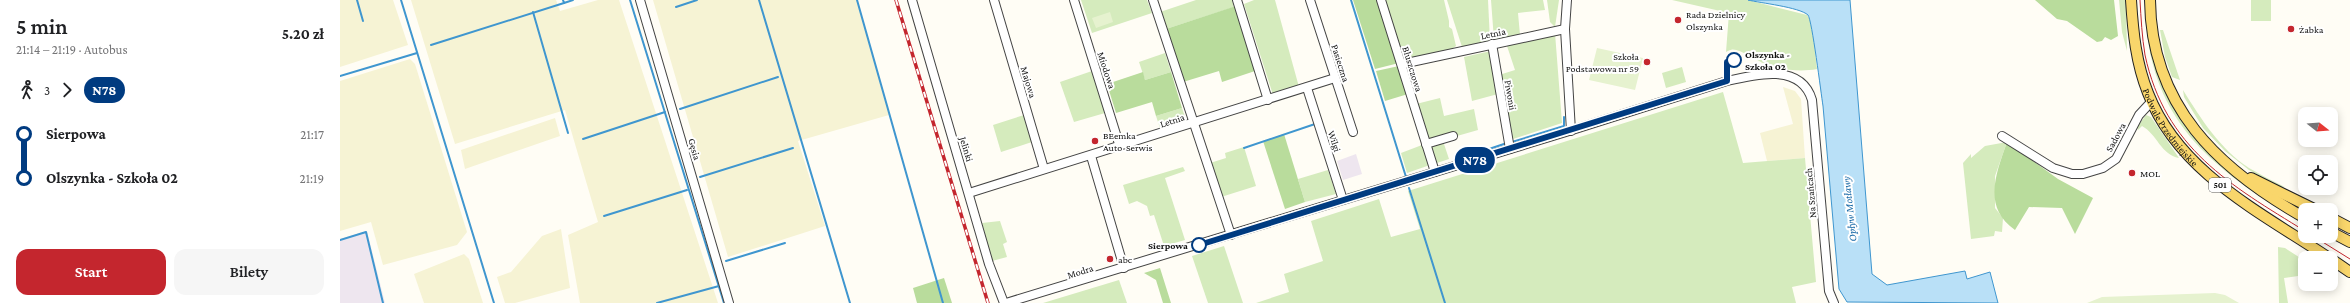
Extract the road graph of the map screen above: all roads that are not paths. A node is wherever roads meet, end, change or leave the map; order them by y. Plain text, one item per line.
1 (640, 0) edge
2 (912, 0) edge
3 (994, 0) edge
4 (1074, 0) edge
5 (1153, 0) edge
6 (1237, 0) edge
7 (1310, 0) edge
8 (1381, 0) edge
9 (1567, 0) edge
10 (2132, 0) edge
11 (2150, 0) edge
12 (1565, 29) junction
13 (1492, 44) junction
14 (1402, 64) junction
15 (1335, 78) junction
16 (1803, 82) joint
17 (1307, 88) junction
18 (1268, 100) junction
19 (2152, 101) junction
20 (1193, 124) junction
21 (1571, 131) junction
22 (1353, 132) dead end
23 (1453, 136) dead end
24 (2002, 136) dead end
25 (1426, 144) junction
26 (1120, 146) junction
27 (1510, 149) junction
28 (1091, 156) junction
29 (1044, 170) junction
30 (1435, 172) junction
31 (2238, 173) junction
32 (969, 193) junction
33 (1343, 200) junction
34 (2303, 203) edge
35 (2298, 213) edge
36 (2338, 222) edge
37 (2350, 228) edge
38 (1231, 235) junction
39 (2338, 236) edge
40 (2350, 242) edge
41 (2318, 251) edge
42 (2338, 264) edge
43 (1124, 268) junction
44 (2350, 272) edge
45 (730, 303) edge
46 (1005, 303) edge
47 (1834, 303) edge

1 - 45 street, Gęsia
2 - 32 street, Jelinki
3 - 29 street, Majowa
4 - 26 street, Miodowa
5 - 20 street
6 - 18 street
7 - 15 street, Pasieczna
8 - 14 street, Bluszczowa
9 - 12 street
10 - 19 main road, Podwale Przedmiejskie / 501
11 - 31 main road, Podwale Przedmiejskie / 501
12 - 13 street, Letnia
12 - 21 street
13 - 14 street, Letnia
13 - 27 street, Piwonii
14 - 25 street, Bluszczowa
15 - 17 street, Letnia
15 - 22 street, Pasieczna
16 - 21 street, Modra
16 - 47 street, Na Szańcach
17 - 18 street, Letnia
17 - 33 street, Wilgi
18 - 20 street, Letnia
19 - 24 street, Sadowa
19 - 41 main road, Podwale Przedmiejskie / 501
20 - 26 street, Letnia
20 - 38 street
21 - 27 street, Modra
23 - 25 street
25 - 30 street, Bluszczowa
26 - 28 street, Letnia
27 - 30 street, Modra
28 - 29 street, Letnia
28 - 43 street
29 - 32 street, Letnia
30 - 33 street, Modra
31 - 34 main road
31 - 35 main road, Podwale Przedmiejskie / 501
32 - 46 street, Jelinki
33 - 38 street, Modra
36 - 37 main road
38 - 43 street, Modra
39 - 40 main road
42 - 44 main road, Podwale Przedmiejskie / 501
43 - 46 street, Modra

